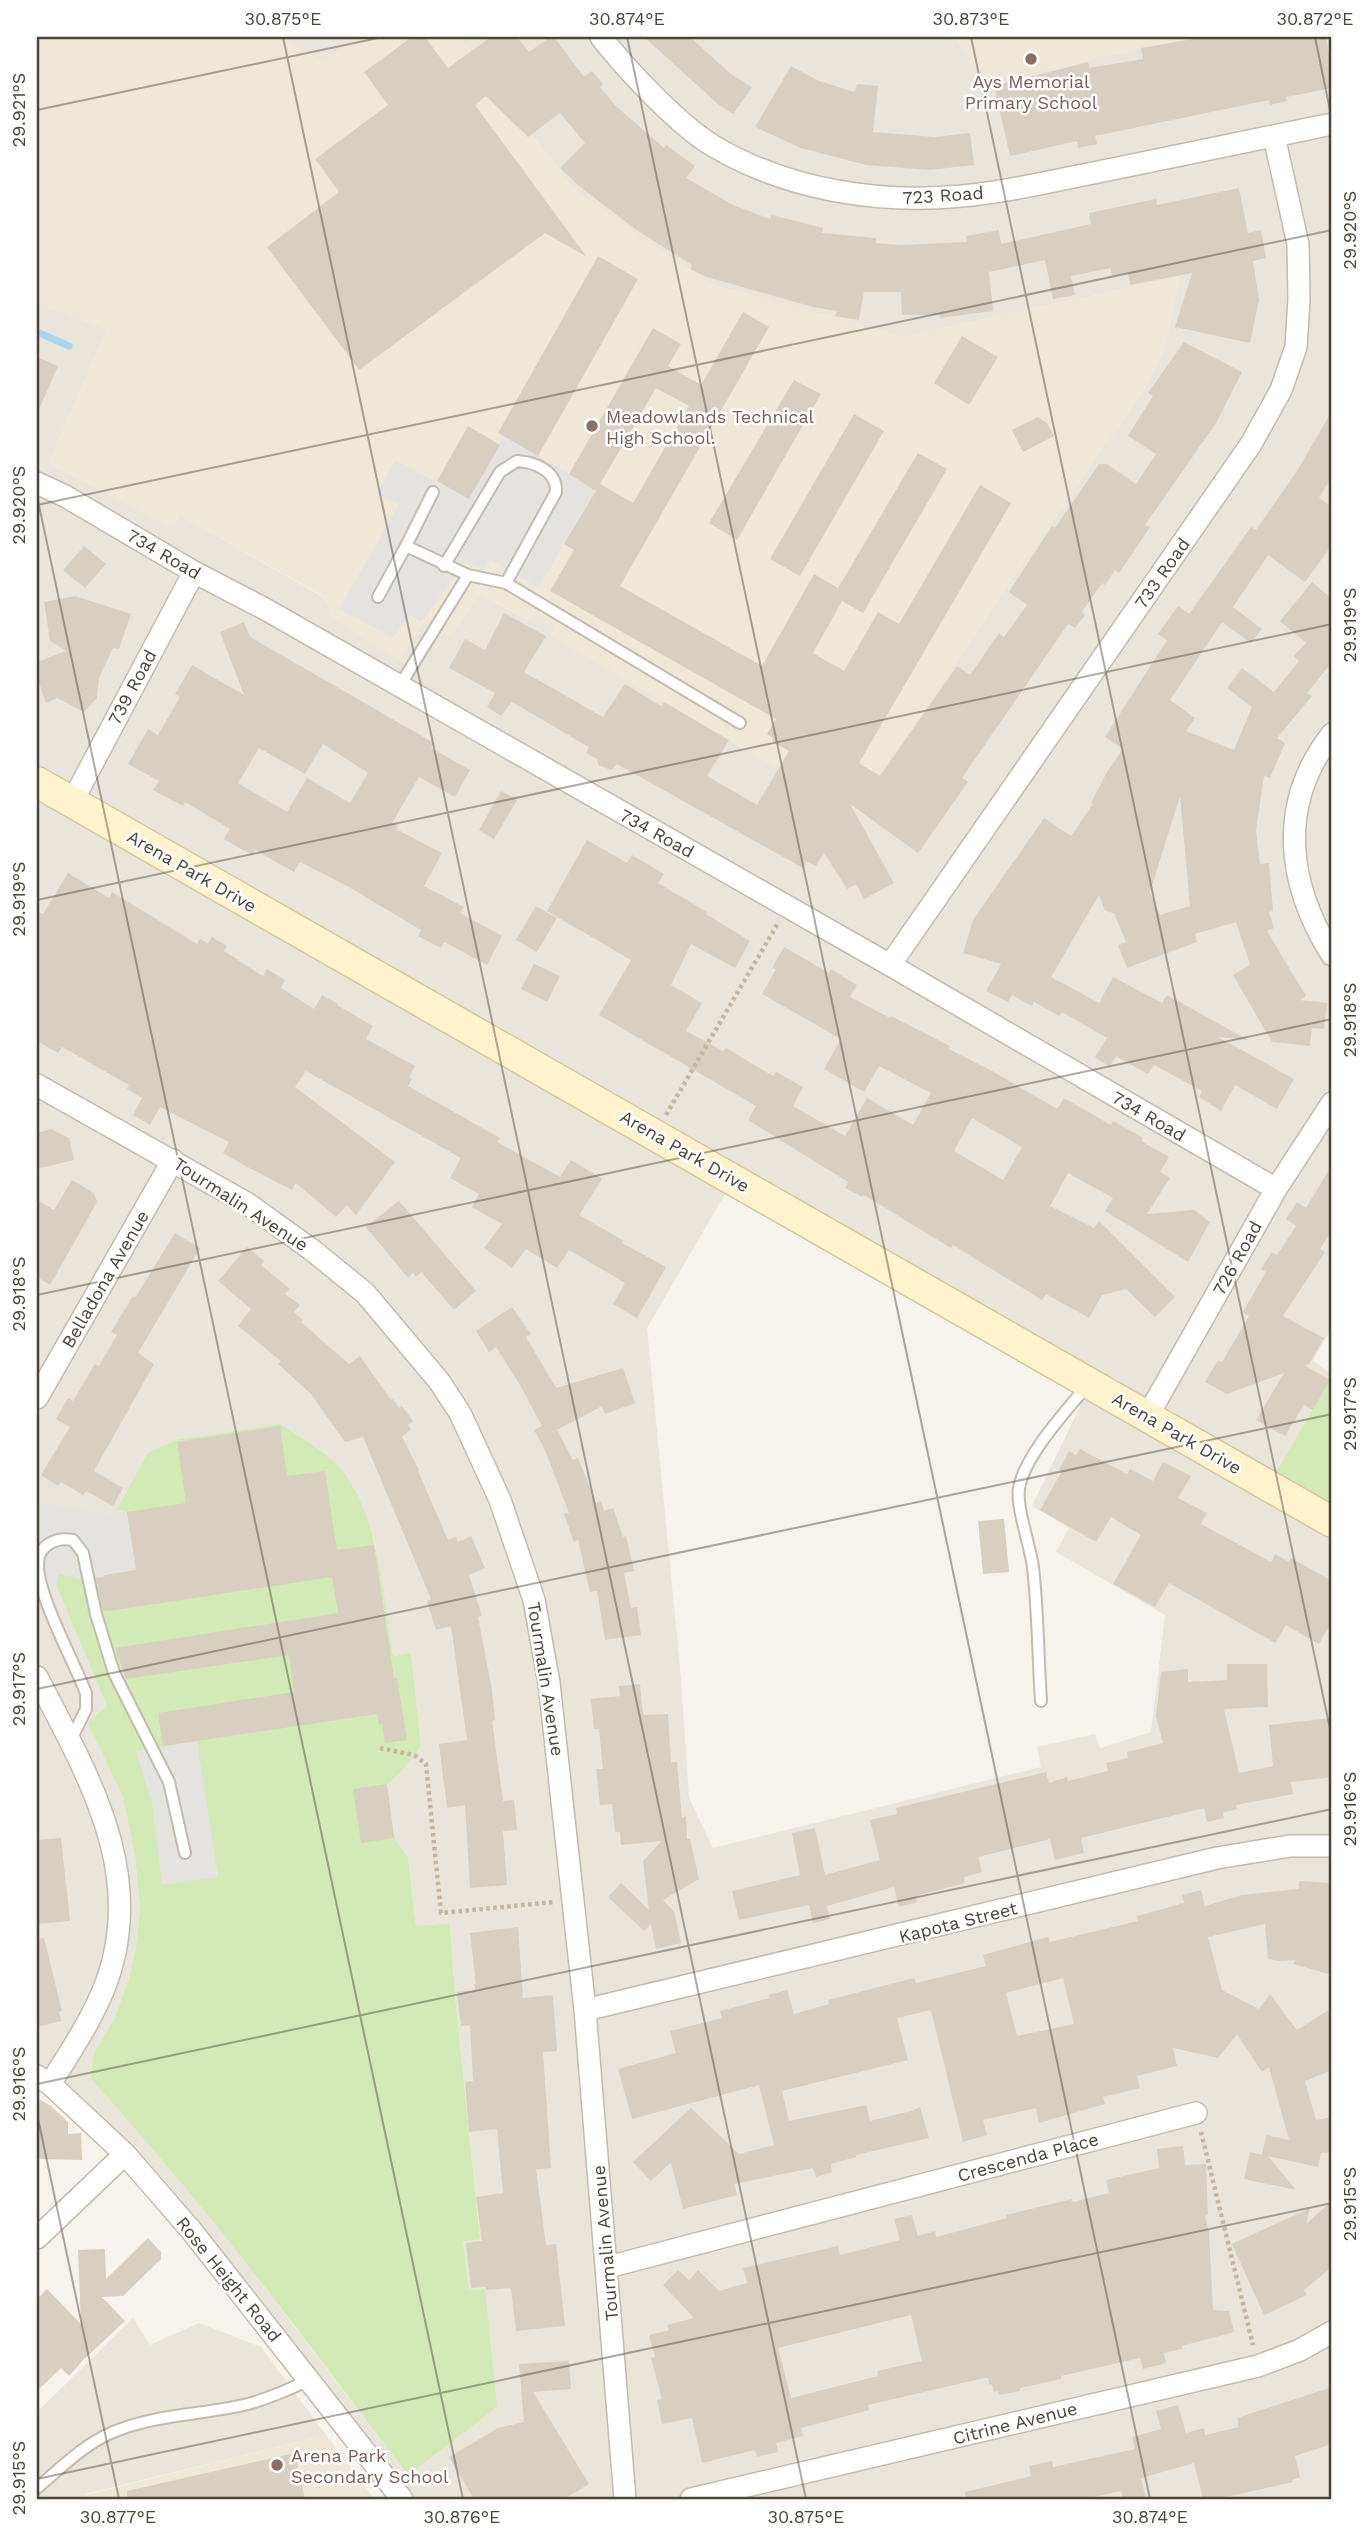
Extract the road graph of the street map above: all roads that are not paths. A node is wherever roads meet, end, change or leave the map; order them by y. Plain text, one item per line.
1 (601, 37) edge
2 (1332, 124) edge
3 (1274, 136) junction
4 (37, 483) edge
5 (433, 492) dead end
6 (406, 546) junction
7 (444, 566) junction
8 (194, 572) junction
9 (468, 575) junction
10 (506, 583) junction
11 (378, 597) dead end
12 (399, 687) junction
13 (740, 723) dead end
14 (1332, 734) edge
15 (37, 782) edge
16 (72, 802) junction
17 (1332, 955) edge
18 (890, 965) junction
19 (37, 1084) edge
20 (1332, 1102) edge
21 (173, 1160) junction
22 (1276, 1189) junction
23 (1089, 1383) junction
24 (37, 1398) edge
25 (1147, 1417) junction
26 (1332, 1522) edge
27 (48, 1604) junction
28 (37, 1608) edge
29 (37, 1677) edge
30 (1041, 1701) dead end
31 (70, 1741) junction
32 (1332, 1846) edge
33 (185, 1853) dead end
34 (585, 2010) junction
35 (43, 2080) edge
36 (1196, 2113) road end
37 (125, 2154) junction
38 (37, 2238) edge
39 (608, 2267) junction
40 (1332, 2332) edge
41 (309, 2381) junction
42 (37, 2488) edge
43 (402, 2499) edge
44 (625, 2499) edge
45 (691, 2499) edge

1 - 3 street, 723 Road
2 - 3 street, 723 Road
3 - 18 street, 733 Road
4 - 8 street, 734 Road
5 - 6 lane
6 - 7 lane
6 - 11 lane
7 - 9 lane
7 - 10 lane
8 - 12 street, 734 Road
8 - 16 street, 739 Road
9 - 10 lane
9 - 12 lane
10 - 13 lane
12 - 18 street, 734 Road
14 - 17 street
15 - 16 street, Arena Park Drive
16 - 23 street, Arena Park Drive
18 - 22 street, 734 Road
19 - 21 street, Tourmalin Avenue
20 - 22 street, 726 Road
21 - 24 street, Belladona Avenue
21 - 34 street, Tourmalin Avenue
22 - 25 street, 726 Road
23 - 25 street, Arena Park Drive
23 - 30 lane
25 - 26 street, Arena Park Drive
27 - 28 lane
27 - 31 lane
27 - 33 lane
29 - 31 street
31 - 35 street
32 - 34 street, Kapota Street
34 - 39 street, Tourmalin Avenue
35 - 37 street, Rose Height Road
36 - 39 street, Crescenda Place
37 - 38 street
37 - 41 street, Rose Height Road
39 - 44 street, Tourmalin Avenue
40 - 45 street, Citrine Avenue
41 - 42 lane
41 - 43 street, Rose Height Road

